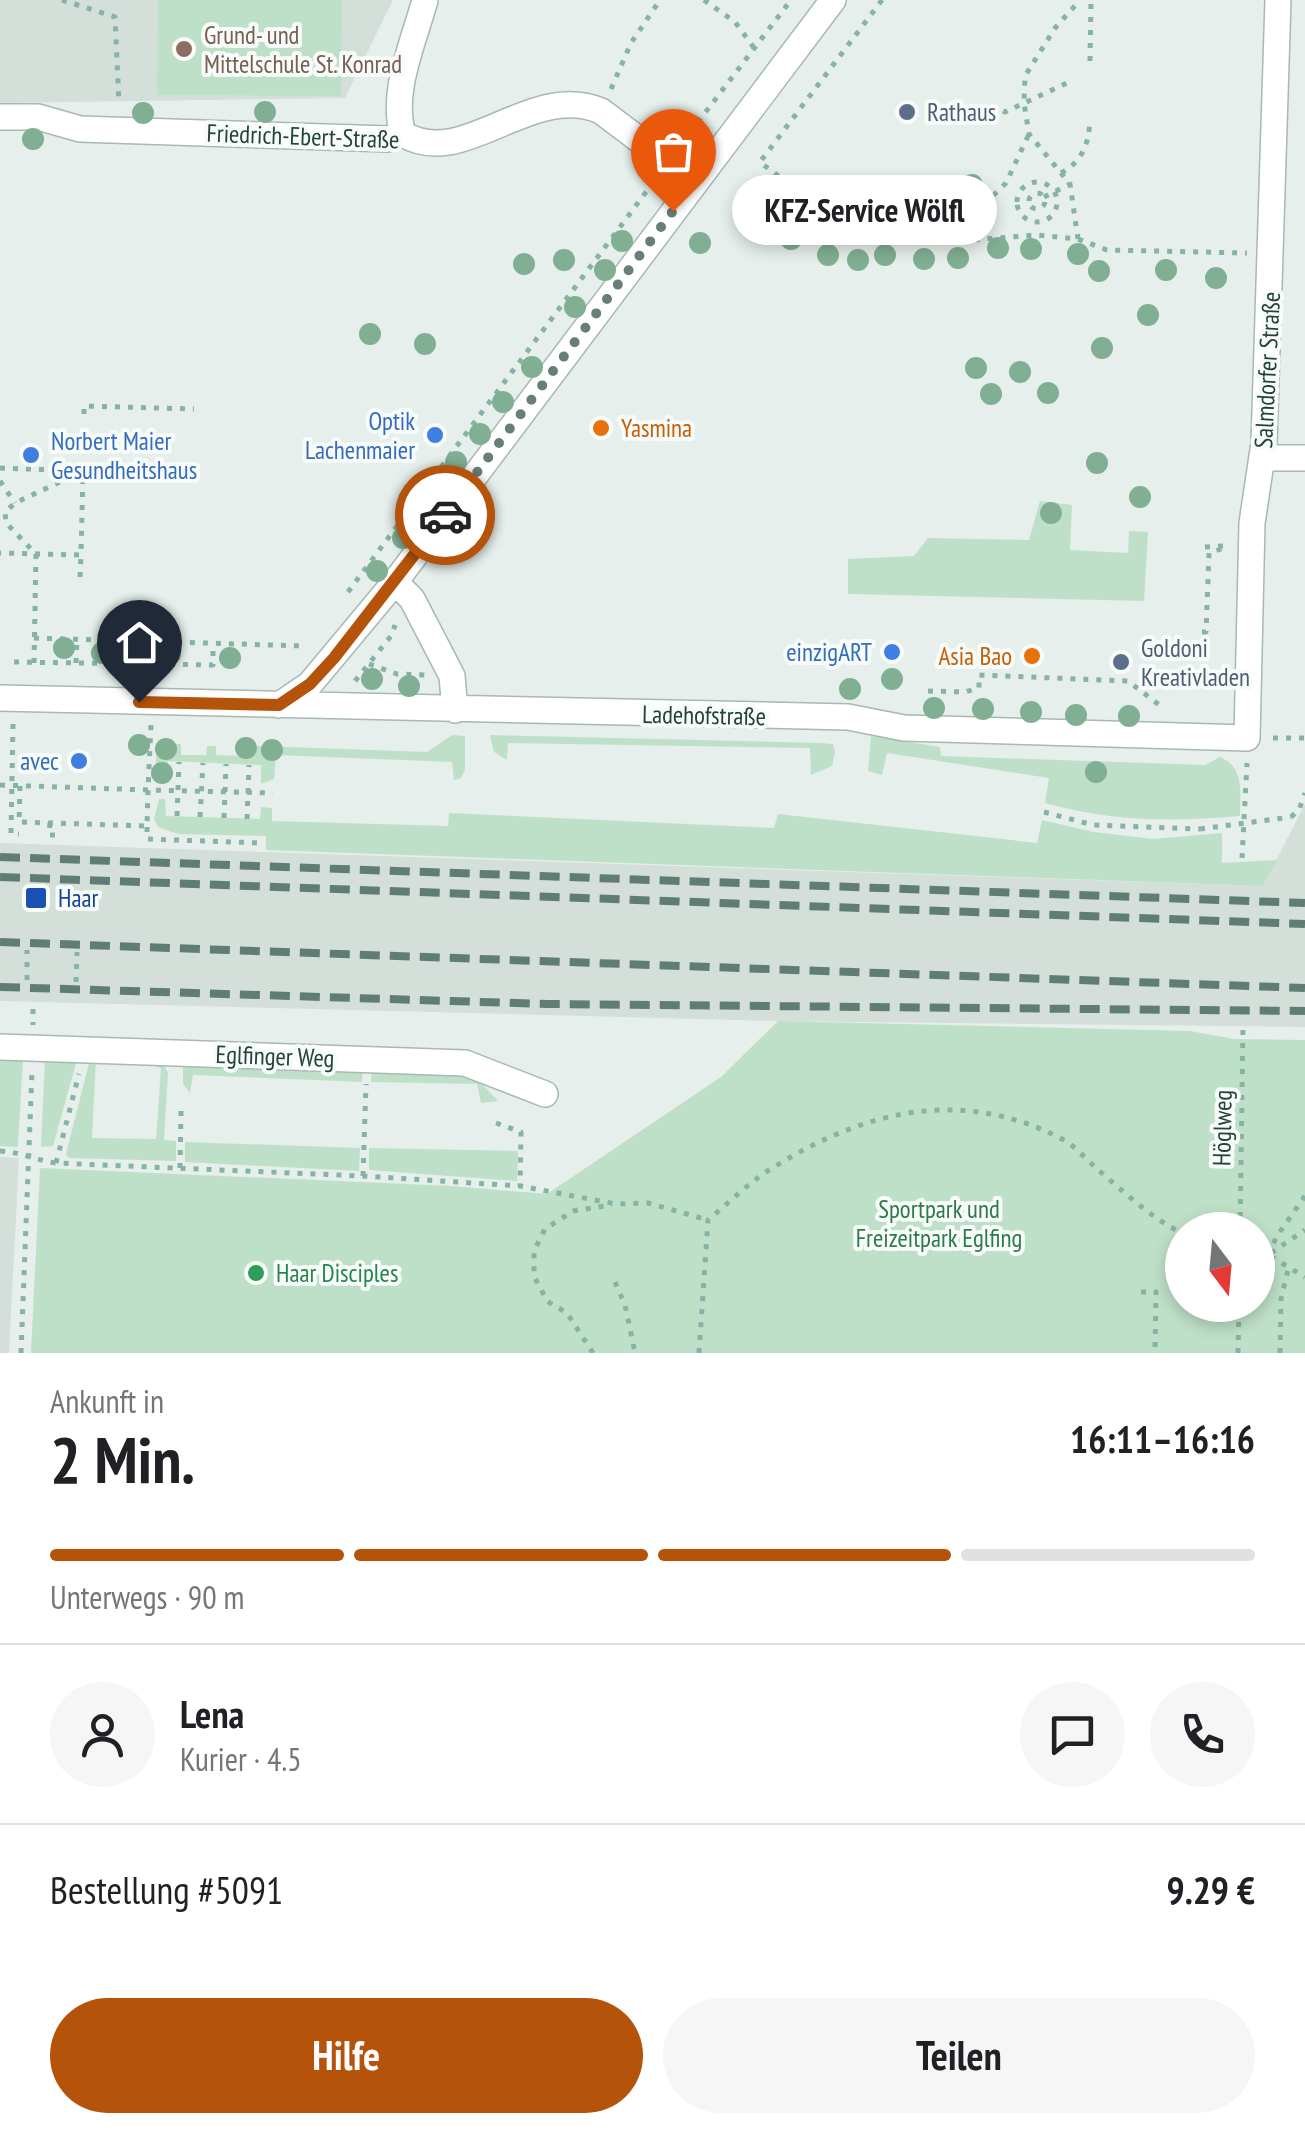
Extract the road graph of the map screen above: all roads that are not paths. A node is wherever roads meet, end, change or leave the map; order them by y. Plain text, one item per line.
1 (424, 0) edge
2 (833, 0) edge
3 (1278, 0) edge
4 (0, 117) edge
5 (402, 134) junction
6 (695, 182) junction
7 (1263, 458) junction
8 (1305, 458) edge
9 (395, 582) junction
10 (0, 698) edge
11 (279, 705) junction
12 (455, 710) junction
13 (1247, 738) joint
14 (0, 1047) edge
15 (545, 1094) dead end

1 - 5 street
2 - 6 street
3 - 7 street, Salmdorfer Straße
4 - 5 street, Friedrich-Ebert-Straße
5 - 6 street, Friedrich-Ebert-Straße
6 - 9 street
7 - 8 street
7 - 13 street, Salmdorfer Straße
9 - 11 street
9 - 12 street
10 - 11 street, Ladehofstraße
11 - 12 street, Ladehofstraße
12 - 13 street, Ladehofstraße
14 - 15 street, Eglfinger Weg

